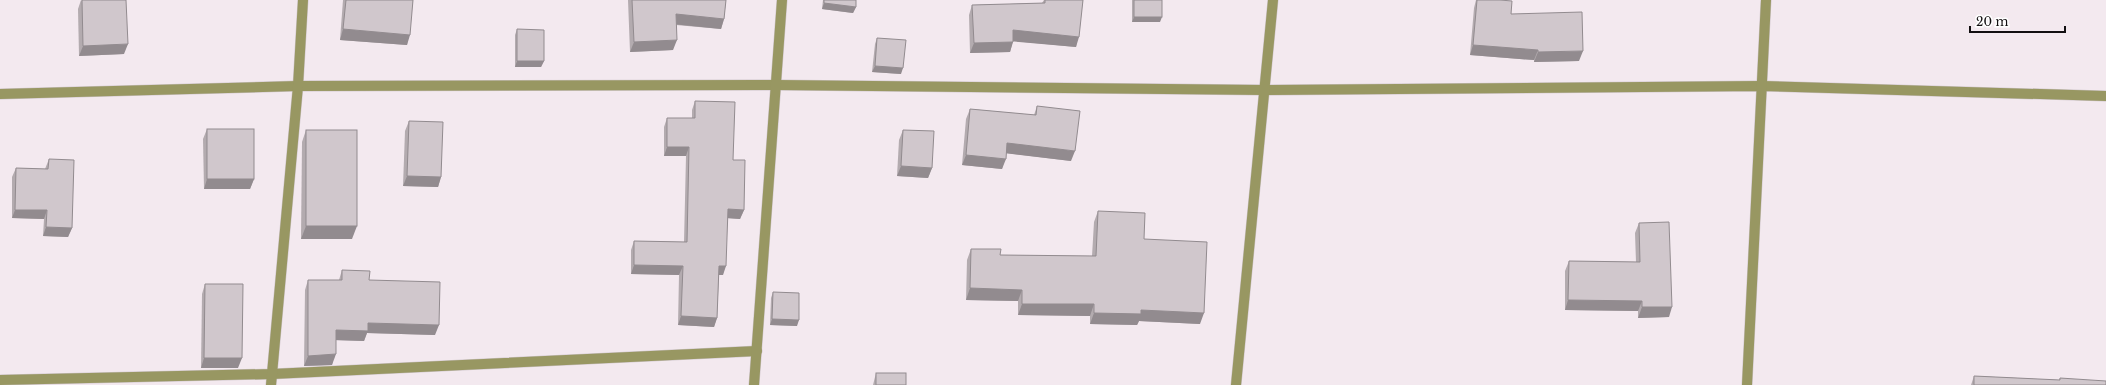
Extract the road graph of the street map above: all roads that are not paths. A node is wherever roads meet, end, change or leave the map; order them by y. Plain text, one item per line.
1 (303, 0) edge
2 (782, 0) edge
3 (1273, 0) edge
4 (1766, 0) edge
5 (776, 85) junction
6 (298, 86) junction
7 (1762, 86) junction
8 (1264, 90) junction
9 (0, 94) edge
10 (2106, 96) edge
11 (757, 351) junction
12 (272, 374) junction
13 (0, 380) edge
14 (271, 385) edge
15 (754, 385) edge
16 (1236, 385) edge
17 (1747, 385) edge

1 - 6 street
2 - 5 street
3 - 8 street
4 - 7 street
5 - 6 street
5 - 8 street
5 - 11 street
6 - 9 street
6 - 12 street
7 - 8 street
7 - 10 street
7 - 17 street
8 - 16 street
11 - 12 street
11 - 15 street
12 - 13 street
12 - 14 street

